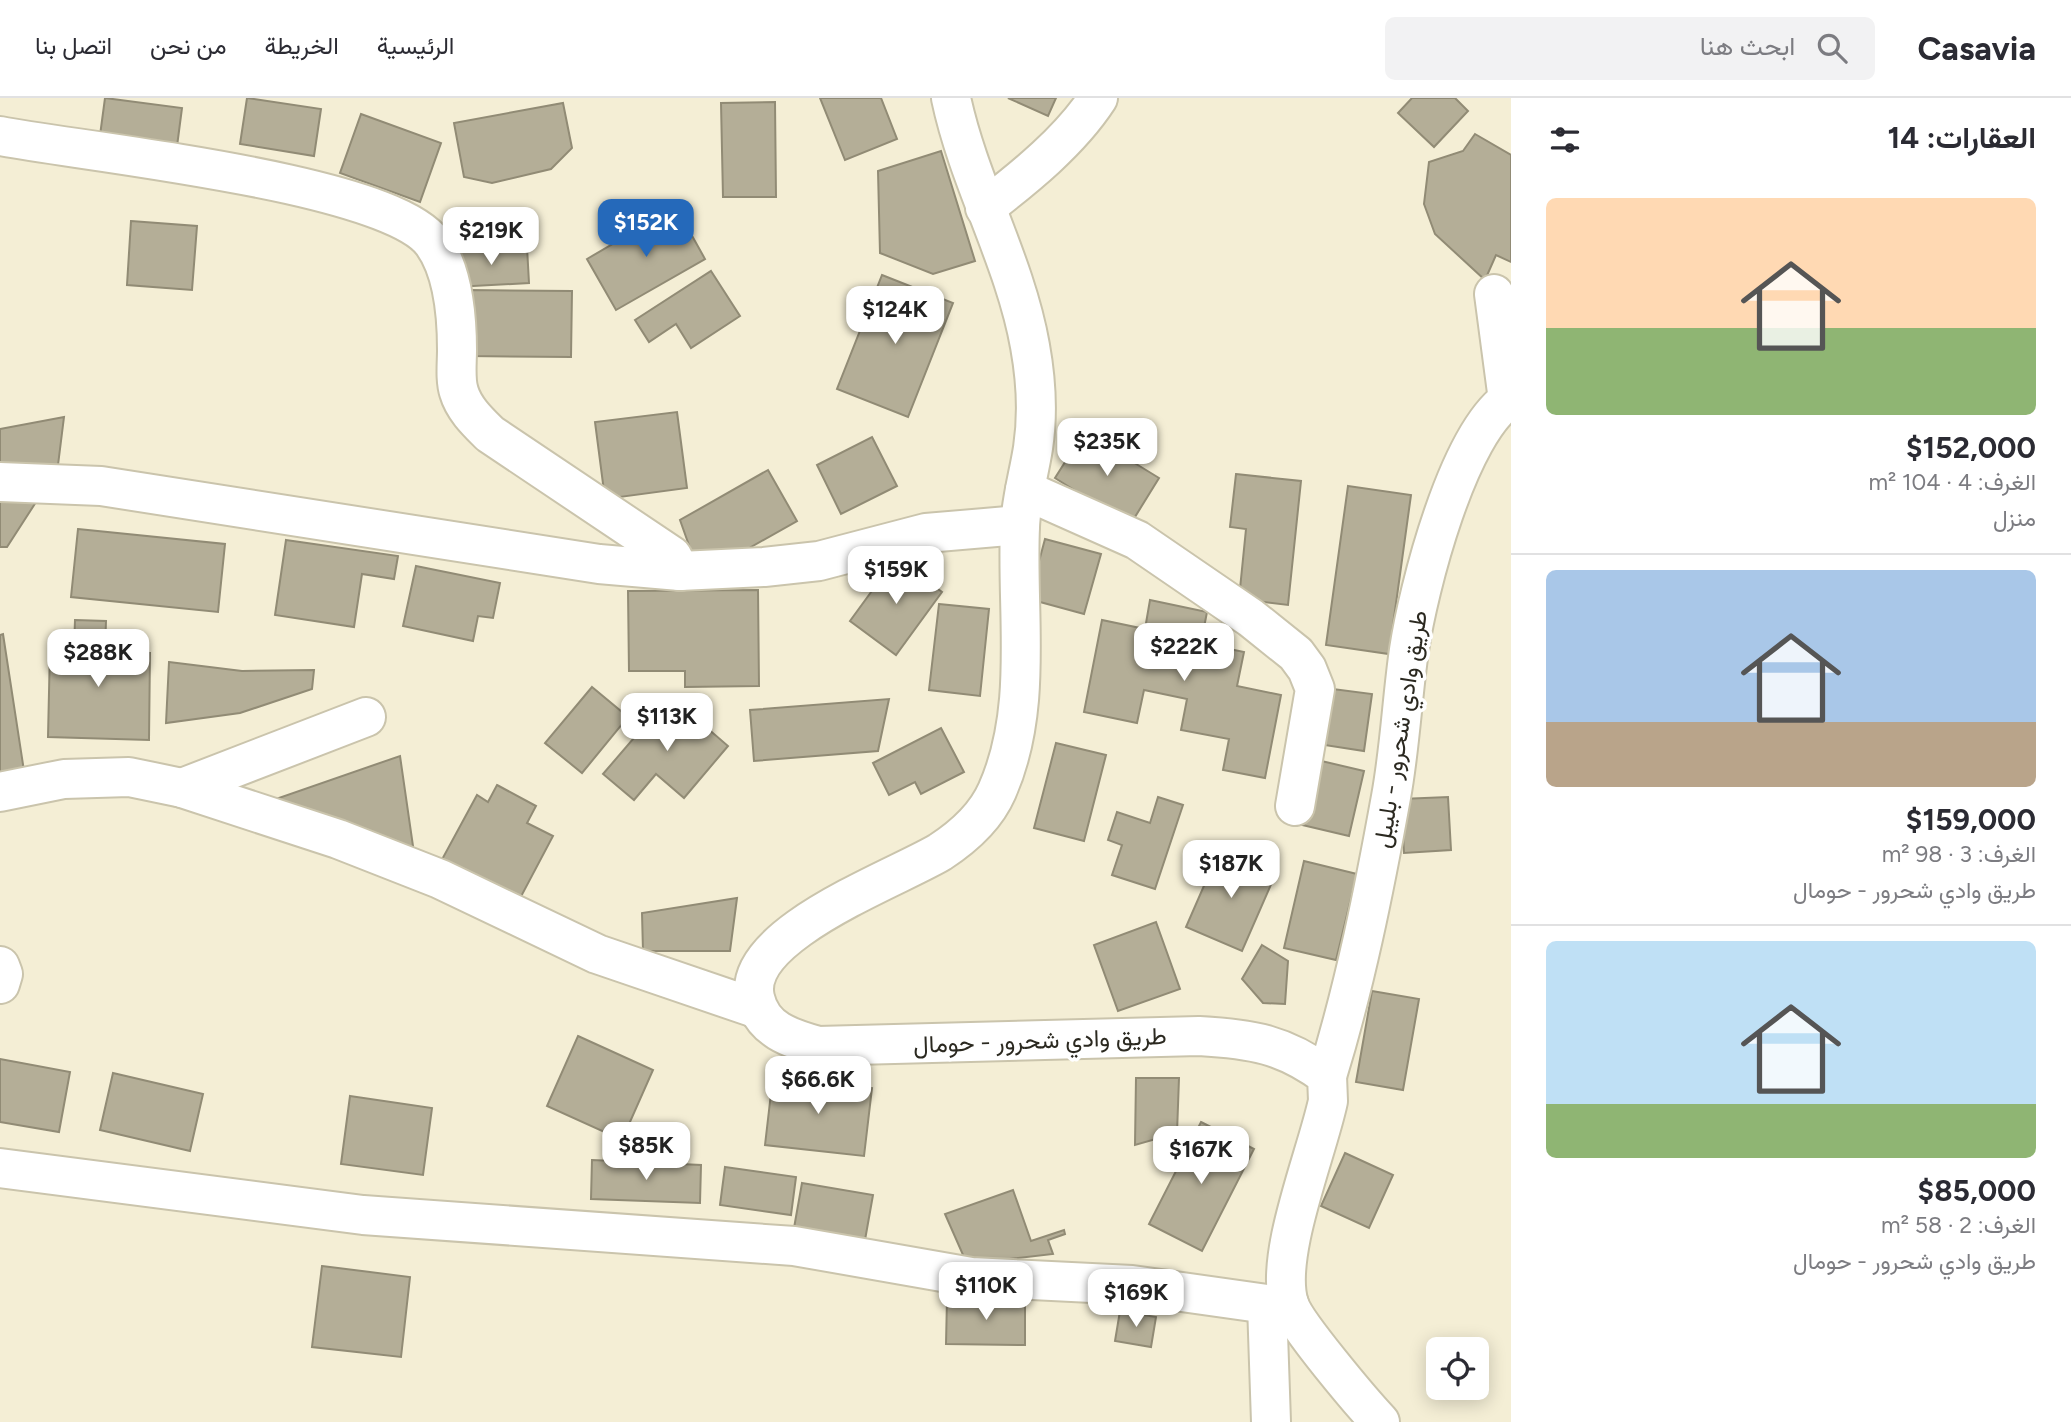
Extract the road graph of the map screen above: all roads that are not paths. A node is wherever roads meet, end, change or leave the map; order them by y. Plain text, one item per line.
1 (951, 98) edge
2 (1098, 98) edge
3 (0, 135) edge
4 (985, 208) junction
5 (1494, 294) dead end
6 (1509, 399) edge
7 (0, 482) edge
8 (1023, 507) junction
9 (680, 571) junction
10 (366, 717) dead end
11 (182, 788) junction
12 (4, 793) edge
13 (1295, 806) dead end
14 (0, 966) edge
15 (0, 984) edge
16 (758, 1009) junction
17 (1327, 1076) junction
18 (0, 1168) edge
19 (1278, 1304) junction
20 (1271, 1422) edge
21 (1380, 1422) edge

1 - 4 street
2 - 4 street
3 - 9 street
4 - 8 street
5 - 6 street
6 - 17 street, طريق وادي شحرور - بليبل
7 - 9 street
8 - 9 street
8 - 13 street
8 - 16 street
10 - 11 street
11 - 12 street
11 - 16 street
14 - 15 street
16 - 17 street, طريق وادي شحرور - حومال
17 - 19 street
18 - 19 street
19 - 20 street
19 - 21 street

